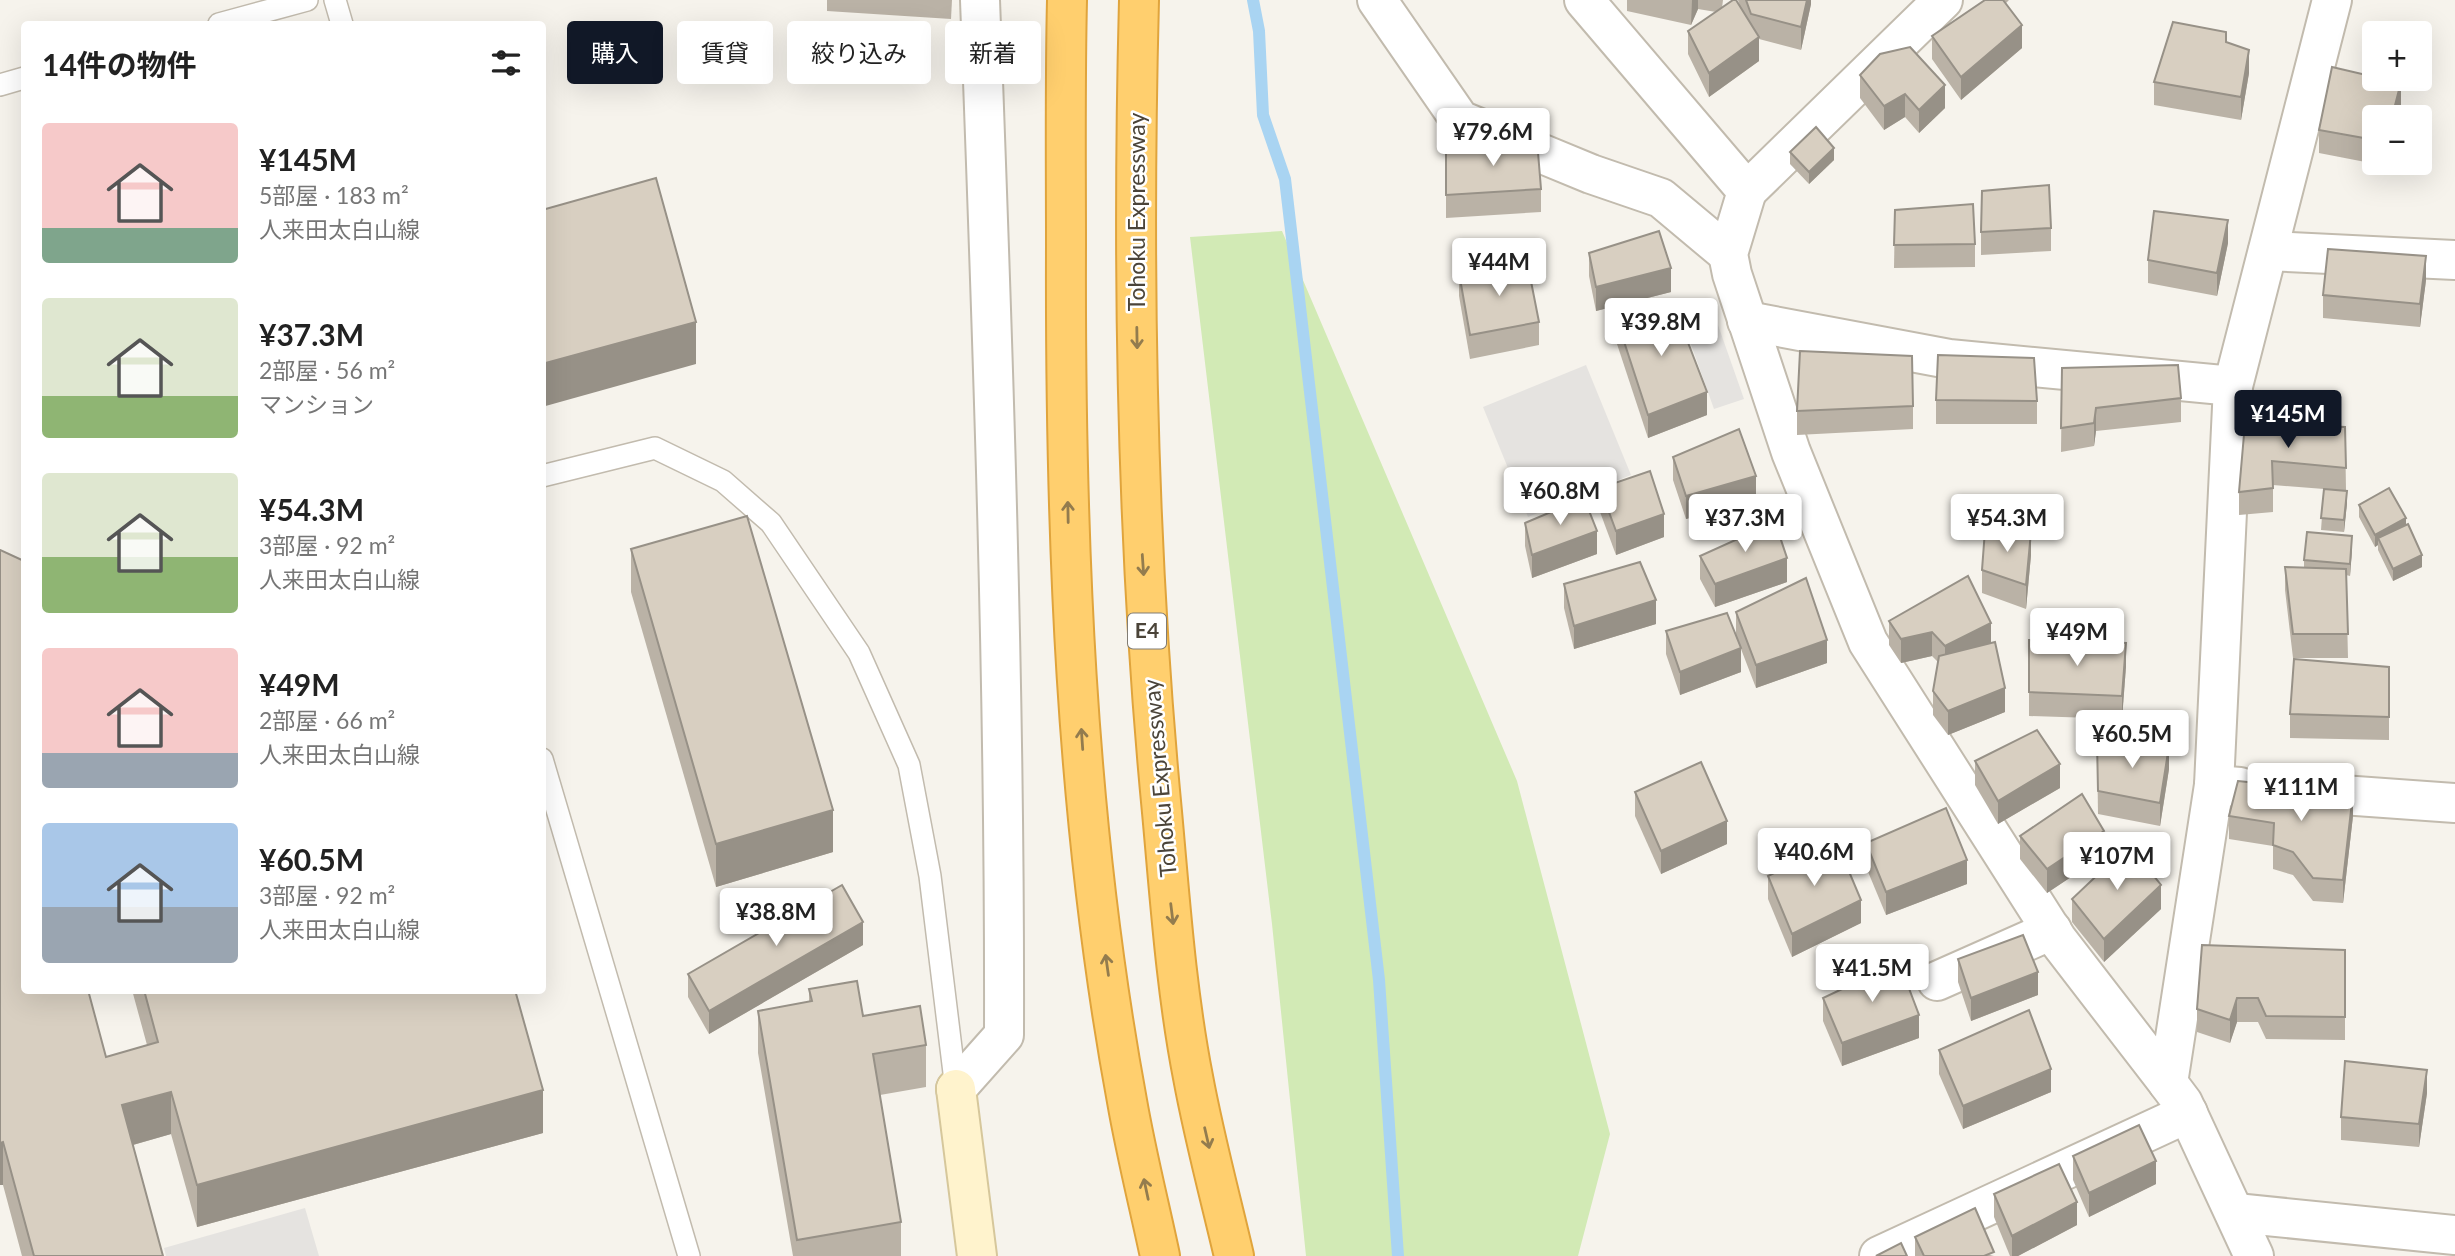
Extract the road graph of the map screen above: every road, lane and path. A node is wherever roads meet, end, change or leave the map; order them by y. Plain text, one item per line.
1 (307, 0) edge
2 (335, 0) edge
3 (980, 0) edge
4 (1067, 0) edge
5 (1139, 0) edge
6 (1377, 0) edge
7 (1943, 0) edge
8 (2332, 0) edge
9 (1593, 5) edge
10 (230, 21) edge
11 (340, 21) edge
12 (21, 79) edge
13 (0, 85) edge
14 (1747, 191) junction
15 (2268, 251) junction
16 (1728, 254) junction
17 (2455, 260) edge
18 (1747, 321) junction
19 (2234, 386) junction
20 (546, 475) edge
21 (546, 773) edge
22 (2214, 785) junction
23 (2455, 803) edge
24 (2052, 930) junction
25 (1937, 981) dead end
26 (956, 1089) junction
27 (2178, 1098) junction
28 (2236, 1213) junction
29 (2455, 1235) edge
30 (689, 1256) edge
31 (977, 1256) edge
32 (1160, 1256) edge
33 (1234, 1256) edge
34 (1879, 1256) edge
35 (2254, 1256) edge

1 - 10 lane
2 - 11 lane
3 - 26 street
32 -> 4 highway
5 -> 33 highway, Tohoku Expressway / E4
6 - 16 street
7 - 14 street
8 - 15 street
9 - 14 street
12 - 13 lane
14 - 16 street
15 - 17 street
15 - 19 street
16 - 18 street
18 - 19 street
18 - 24 street
19 - 22 street
20 - 26 lane
21 - 30 lane
22 - 23 street
22 - 27 street
24 - 25 street
24 - 27 street
26 - 31 street
27 - 28 street
27 - 34 street
28 - 29 street
28 - 35 street

